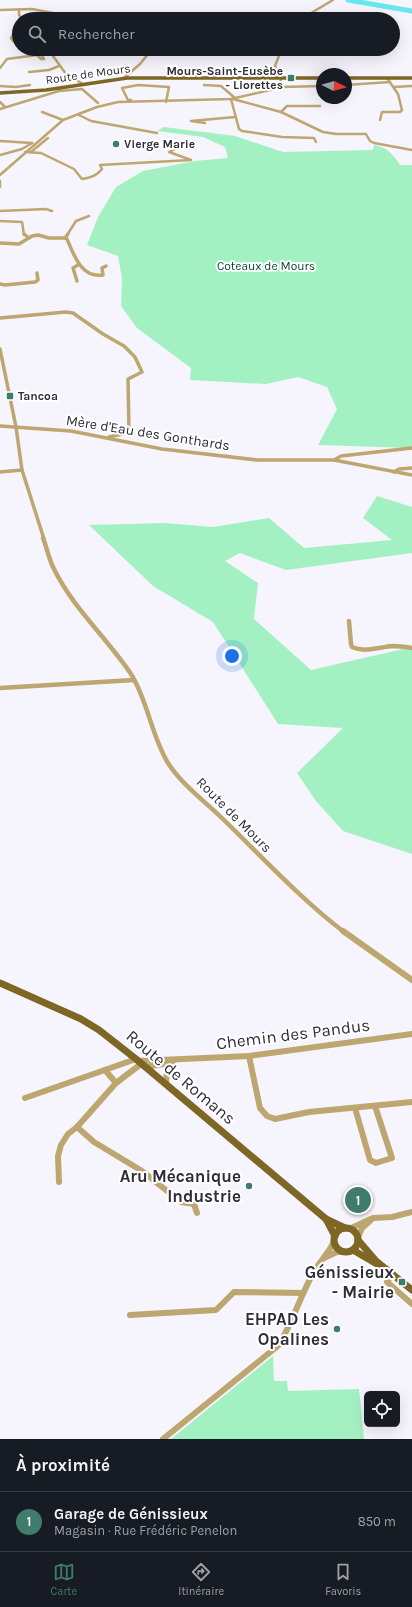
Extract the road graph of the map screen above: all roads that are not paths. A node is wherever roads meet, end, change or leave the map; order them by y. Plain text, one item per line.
1 (333, 0) edge
2 (0, 10) edge
3 (19, 10) joint
4 (53, 12) edge
5 (313, 12) edge
6 (24, 56) edge
7 (53, 56) edge
8 (146, 56) edge
9 (279, 56) edge
10 (59, 66) junction
11 (0, 68) edge
12 (29, 72) dead end
13 (124, 78) junction
14 (280, 78) junction
15 (316, 78) edge
16 (352, 78) edge
17 (387, 78) junction
18 (412, 78) edge
19 (390, 82) junction
20 (83, 84) junction
21 (30, 85) dead end
22 (204, 85) dead end
23 (352, 85) edge
24 (0, 86) edge
25 (316, 86) edge
26 (412, 86) edge
27 (280, 87) junction
28 (394, 87) junction
29 (62, 89) junction
30 (53, 91) junction
31 (0, 93) edge
32 (233, 98) junction
33 (142, 101) junction
34 (0, 102) edge
35 (166, 102) junction
36 (98, 103) dead end
37 (320, 106) dead end
38 (5, 107) junction
39 (0, 109) edge
40 (42, 112) dead end
41 (282, 112) junction
42 (79, 115) junction
43 (235, 117) junction
44 (63, 120) junction
45 (380, 120) dead end
46 (105, 123) junction
47 (205, 123) dead end
48 (125, 125) dead end
49 (157, 133) dead end
50 (41, 138) junction
51 (48, 138) dead end
52 (0, 141) edge
53 (316, 142) dead end
54 (32, 143) junction
55 (177, 148) dead end
56 (412, 150) edge
57 (25, 152) junction
58 (31, 152) junction
59 (0, 154) edge
60 (0, 175) edge
61 (0, 181) edge
62 (0, 187) edge
63 (52, 211) dead end
64 (0, 212) edge
65 (89, 216) dead end
66 (0, 221) edge
67 (29, 238) junction
68 (65, 238) junction
69 (0, 244) edge
70 (78, 265) junction
71 (106, 266) dead end
72 (37, 273) dead end
73 (77, 281) dead end
74 (0, 284) edge
75 (0, 318) edge
76 (0, 348) edge
77 (0, 426) edge
78 (16, 427) junction
79 (108, 438) junction
80 (412, 448) edge
81 (334, 460) junction
82 (412, 468) edge
83 (22, 470) junction
84 (0, 472) edge
85 (394, 472) junction
86 (412, 475) edge
87 (349, 621) dead end
88 (412, 648) edge
89 (134, 680) junction
90 (0, 688) edge
91 (412, 980) edge
92 (0, 984) edge
93 (412, 1034) edge
94 (249, 1056) junction
95 (178, 1060) junction
96 (140, 1062) junction
97 (170, 1063) junction
98 (105, 1070) junction
99 (116, 1083) junction
100 (166, 1085) junction
101 (25, 1098) dead end
102 (412, 1102) edge
103 (374, 1106) junction
104 (355, 1108) junction
105 (77, 1127) junction
106 (58, 1182) dead end
107 (412, 1212) edge
108 (197, 1213) dead end
109 (373, 1218) junction
110 (326, 1219) junction
111 (347, 1228) junction
112 (334, 1238) junction
113 (358, 1239) junction
114 (349, 1251) junction
115 (320, 1260) junction
116 (389, 1272) junction
117 (412, 1290) edge
118 (303, 1293) junction
119 (412, 1304) edge
120 (130, 1315) dead end
121 (163, 1439) edge

1 - 5 street
2 - 3 street
3 - 4 street
6 - 11 street
7 - 10 street
8 - 13 street
9 - 14 street
10 - 12 street
10 - 20 street
13 - 14 main road, Route de Mours
13 - 20 main road, Route de Mours
14 - 15 main road, Route de Mours
14 - 27 street
16 - 17 main road
17 - 18 main road
17 - 19 street
19 - 23 street
19 - 28 street
20 - 29 main road, Route de Mours
21 - 24 street
22 - 32 street
25 - 27 street
26 - 28 street
27 - 32 street
28 - 45 street
29 - 30 main road, Route de Mours
29 - 36 street
30 - 31 main road, Route de Mours
30 - 38 street
32 - 35 street
32 - 41 street
32 - 43 street
33 - 35 street
33 - 35 street
33 - 42 street
34 - 38 street
37 - 41 street
38 - 39 street
40 - 44 street
41 - 56 street
42 - 44 street
42 - 46 street
43 - 47 street
43 - 53 street
44 - 50 street
46 - 48 street
46 - 49 street
50 - 54 street
50 - 57 street
51 - 58 street
52 - 54 street
54 - 59 street
55 - 58 street
57 - 58 street
57 - 60 street
61 - 62 street
63 - 64 street
65 - 68 street
66 - 67 street
67 - 68 street
67 - 69 street
68 - 70 street
70 - 71 street
70 - 73 street
72 - 74 street
75 - 79 street
76 - 78 street, Route de Mours
77 - 78 street, Mère d'Eau des Gonthards
78 - 79 street, Mère d'Eau des Gonthards
78 - 83 street, Route de Mours
79 - 81 street, Mère d'Eau des Gonthards
80 - 81 street
81 - 85 street, Mère d'Eau des Gonthards
82 - 85 street
83 - 84 street
83 - 89 street, Route de Mours
85 - 86 street, Mère d'Eau des Gonthards
87 - 88 street
89 - 90 street
89 - 91 street, Route de Mours
92 - 96 main road, Route de Romans
93 - 94 street, Chemin des Pandus
94 - 95 street, Chemin des Pandus
94 - 104 street
95 - 96 street, Chemin des Pandus
95 - 97 street, Chemin des Pandus
96 - 97 street, Chemin des Pandus
96 - 98 street
96 - 99 street
96 - 100 main road, Route de Romans
97 - 100 street
98 - 99 street
98 - 101 street
99 - 105 street
100 - 110 main road, Route de Romans
102 - 103 street
103 - 104 street
103 - 104 street
105 - 106 street
105 - 108 street
107 - 109 street
109 - 111 street
109 - 113 street
110 - 111 main road, Route de Romans
110 - 112 main road, Route de Romans
111 - 112 main road
111 - 113 main road
112 - 114 main road
112 - 115 street
113 - 114 main road
113 - 116 main road
114 - 115 street
114 - 116 main road
115 - 118 street
116 - 117 main road
116 - 119 street
118 - 120 street
118 - 121 street

